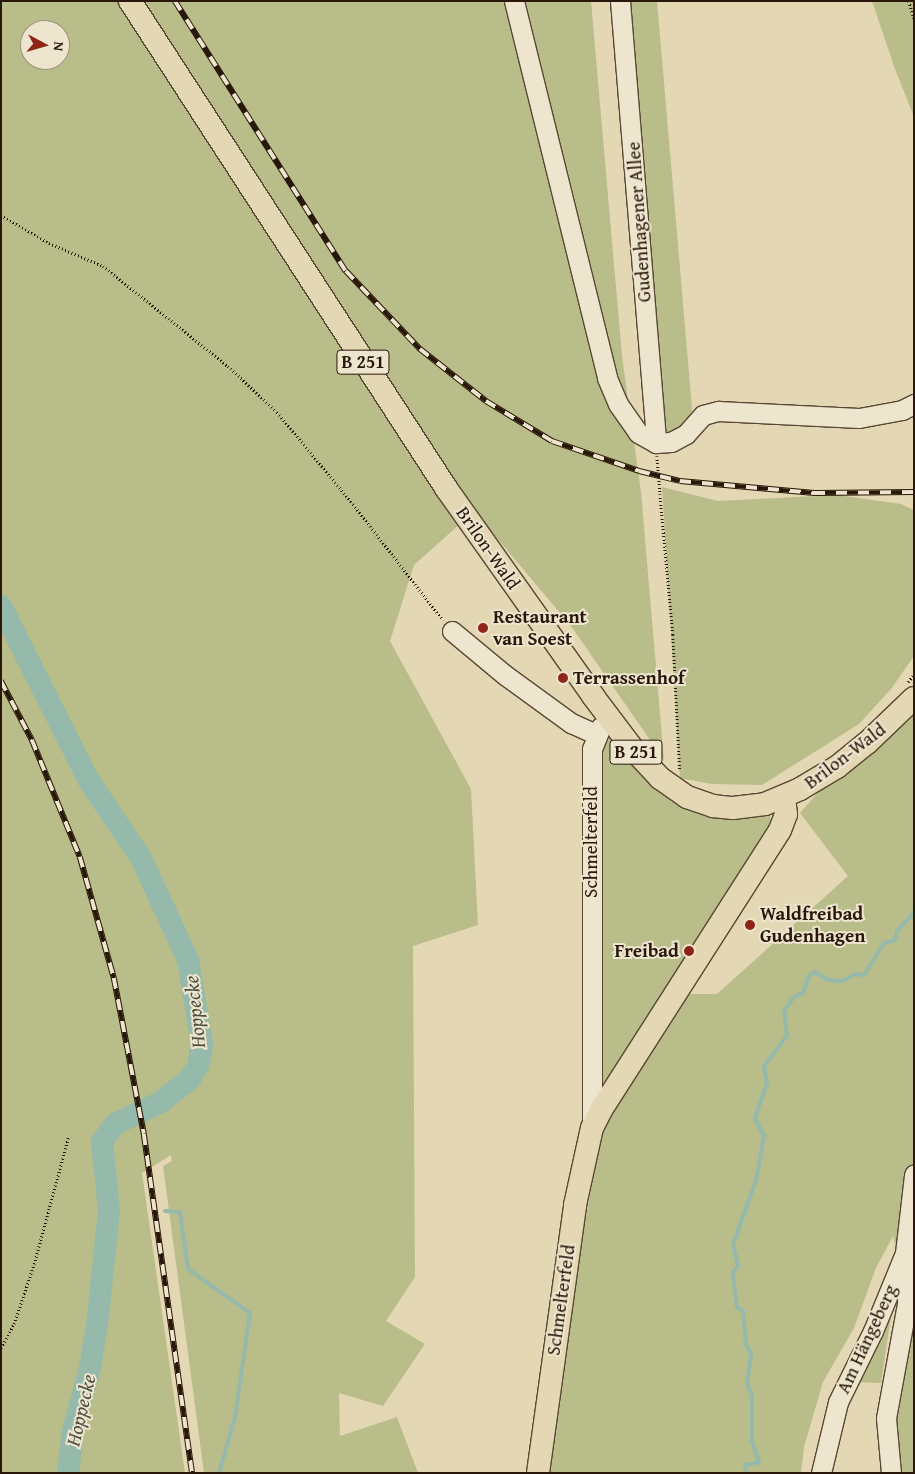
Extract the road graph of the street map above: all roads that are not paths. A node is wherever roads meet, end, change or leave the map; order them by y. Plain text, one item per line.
1 (130, 1) edge
2 (514, 1) edge
3 (620, 1) edge
4 (914, 404) edge
5 (656, 449) junction
6 (452, 631) road end
7 (910, 691) edge
8 (784, 798) junction
9 (592, 1128) junction
10 (914, 1175) edge
11 (907, 1245) junction
12 (538, 1473) edge
13 (821, 1473) edge
14 (891, 1473) edge

1 - 8 main road, Brilon-Wald / B 251
2 - 5 street
3 - 5 street, Gudenhagener Allee
4 - 5 street
6 - 9 street, Schmelterfeld
7 - 8 main road, Brilon-Wald / B 251
8 - 9 main road, Schmelterfeld
9 - 12 main road, Schmelterfeld
10 - 11 street, Am Hängeberg
11 - 13 street, Am Hängeberg
11 - 14 street

